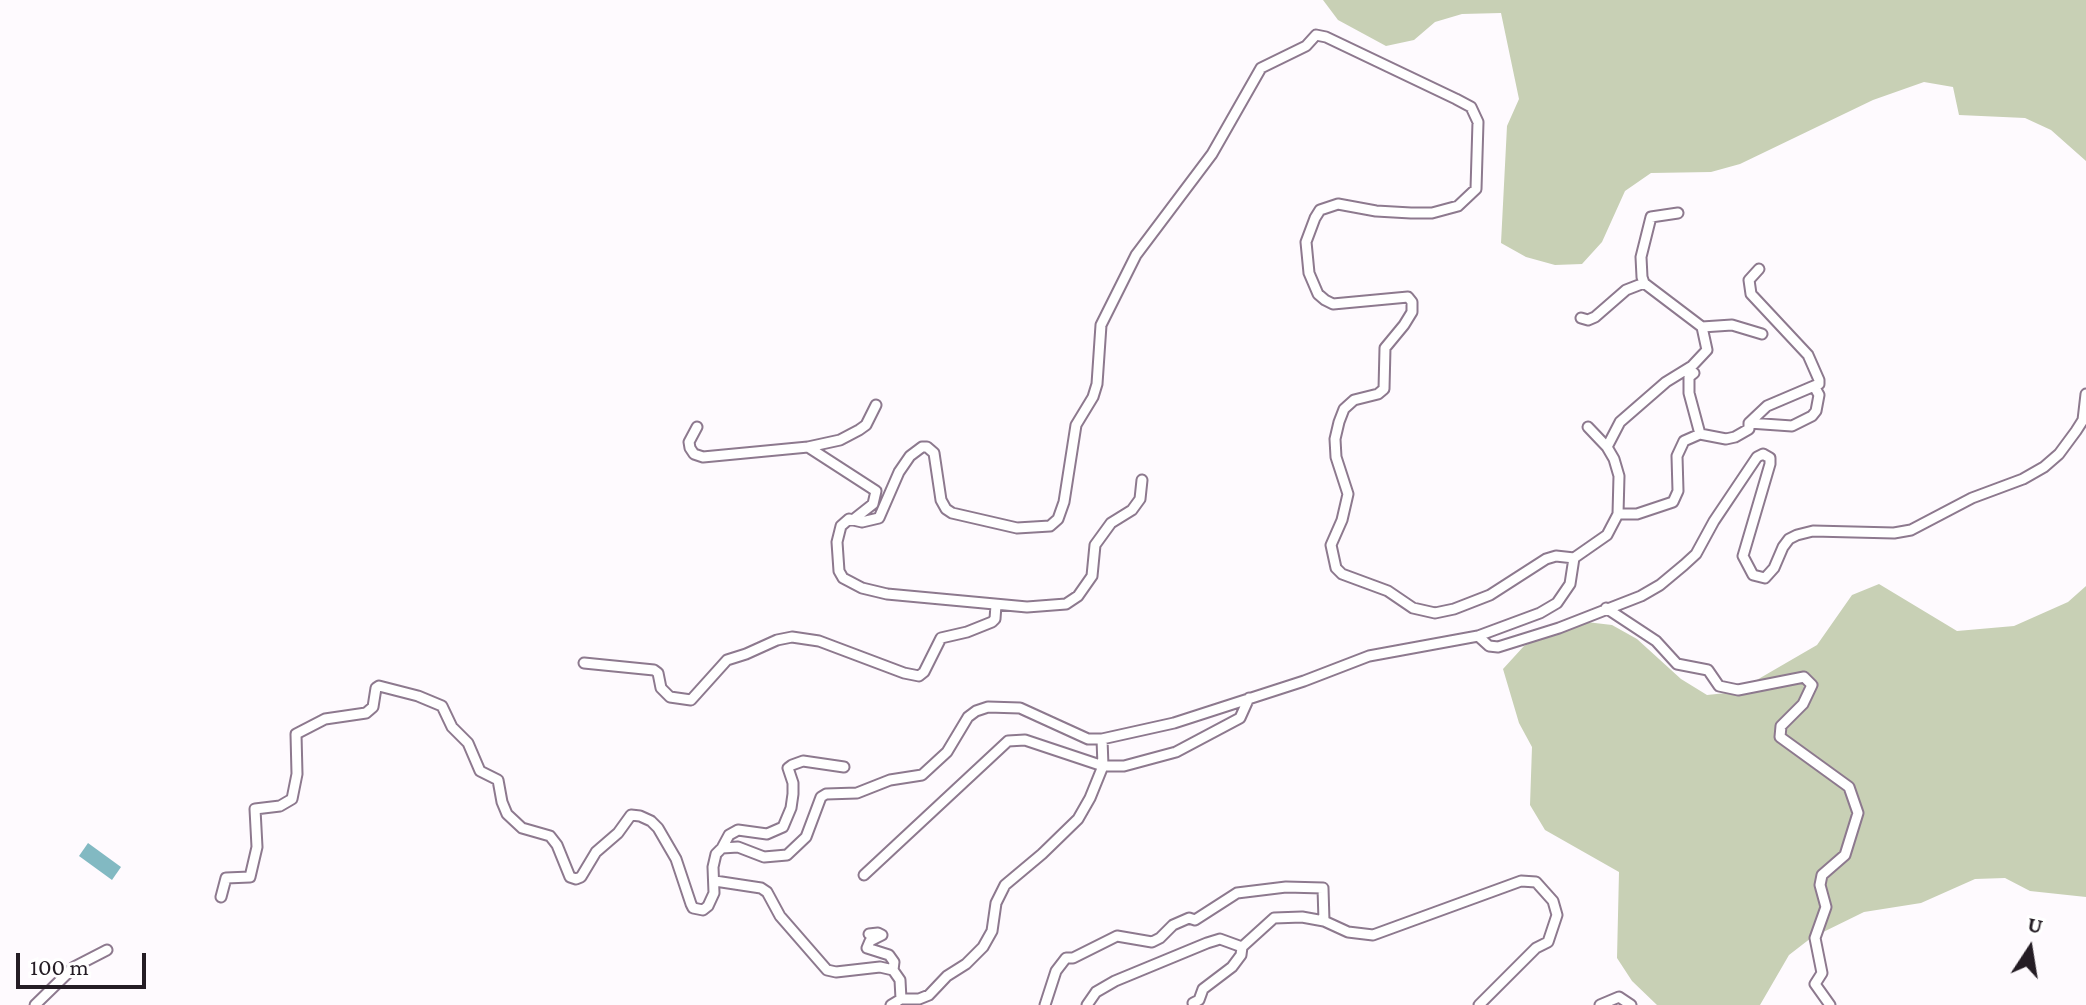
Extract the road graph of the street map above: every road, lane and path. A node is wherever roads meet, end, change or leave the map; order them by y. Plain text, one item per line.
1 (1678, 213) dead end
2 (1759, 269) dead end
3 (1644, 283) junction
4 (1581, 318) dead end
5 (1702, 327) junction
6 (1762, 334) dead end
7 (1694, 373) dead end
8 (1814, 386) junction
9 (2086, 394) edge
10 (876, 405) dead end
11 (1749, 423) junction
12 (697, 427) dead end
13 (1588, 427) dead end
14 (1700, 434) junction
15 (808, 447) junction
16 (1607, 447) junction
17 (1142, 480) dead end
18 (1618, 514) junction
19 (854, 519) junction
20 (1574, 558) junction
21 (996, 605) junction
22 (1606, 608) junction
23 (1478, 636) junction
24 (584, 663) dead end
25 (1249, 698) junction
26 (1102, 739) junction
27 (1103, 766) junction
28 (844, 767) dead end
29 (722, 848) junction
30 (864, 875) dead end
31 (715, 881) junction
32 (221, 897) dead end
33 (1324, 921) junction
34 (869, 934) dead end
35 (1242, 947) junction
36 (107, 950) dead end
37 (893, 970) junction
38 (901, 999) junction
39 (1193, 1004) edge
40 (35, 1005) edge
41 (891, 1005) edge
42 (1045, 1005) edge
43 (1087, 1005) edge
44 (1479, 1005) edge
45 (1600, 1005) edge
46 (1631, 1005) edge
47 (1830, 1005) edge

1 - 3 street
2 - 8 street
3 - 4 street
3 - 5 street
5 - 6 street
5 - 16 street
7 - 14 street
8 - 11 street
8 - 11 street
9 - 22 street
10 - 15 street
11 - 14 street
12 - 15 street
13 - 16 street
14 - 18 street
15 - 19 street
16 - 18 street
17 - 21 street
18 - 20 street
19 - 20 street
19 - 21 street
20 - 23 street
21 - 24 street
22 - 23 street
22 - 47 street
23 - 25 street
25 - 26 street
25 - 27 street
26 - 27 street
26 - 29 street
27 - 30 street
27 - 38 street
28 - 29 street
29 - 31 street
31 - 32 street
31 - 37 street
33 - 35 street
33 - 42 street
33 - 44 street
34 - 37 street
35 - 39 street
35 - 43 street
36 - 40 street
37 - 38 street
38 - 41 street
45 - 46 street

